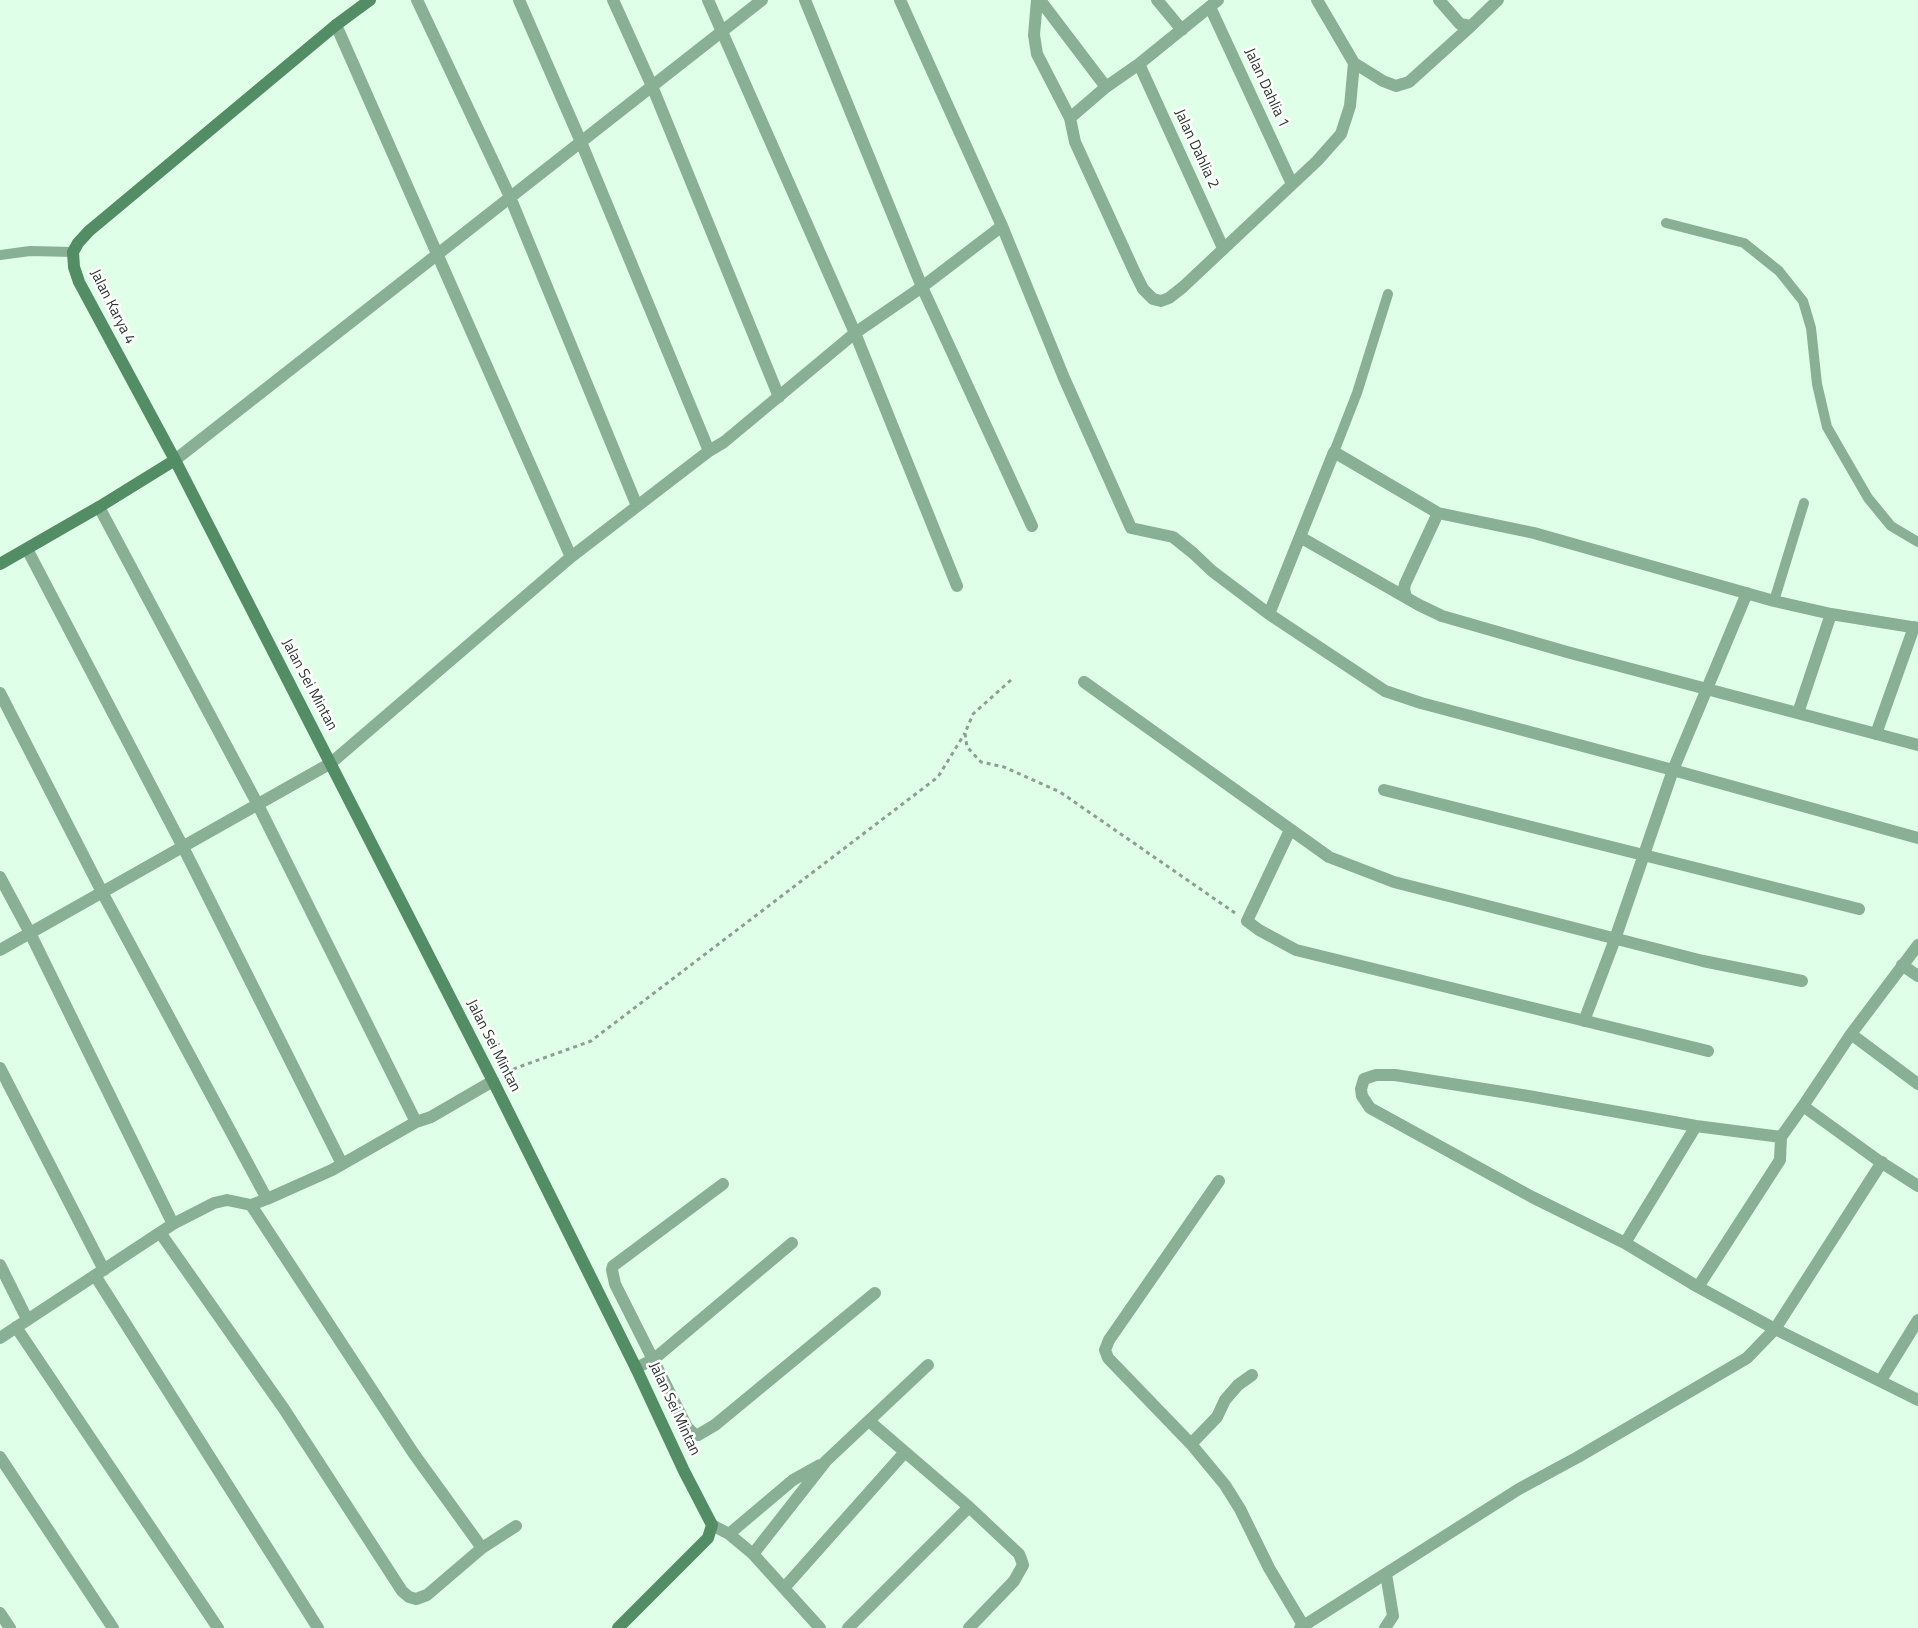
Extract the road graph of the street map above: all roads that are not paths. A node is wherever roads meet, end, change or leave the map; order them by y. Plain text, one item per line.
1 (370, 0) edge
2 (417, 0) edge
3 (519, 0) edge
4 (613, 0) edge
5 (708, 0) edge
6 (762, 0) edge
7 (805, 0) edge
8 (900, 0) edge
9 (1039, 0) edge
10 (1157, 0) edge
11 (1317, 0) edge
12 (1439, 0) edge
13 (1498, 0) edge
14 (1214, 4) edge
15 (336, 25) junction
16 (1471, 26) junction
17 (1182, 30) junction
18 (722, 31) junction
19 (1354, 63) junction
20 (1139, 64) junction
21 (652, 86) junction
22 (1106, 87) junction
23 (1070, 118) junction
24 (581, 142) junction
25 (1292, 184) junction
26 (510, 197) junction
27 (1666, 223) dead end
28 (1002, 226) junction
29 (1224, 248) junction
30 (73, 252) junction
31 (438, 253) junction
32 (0, 255) edge
33 (922, 287) junction
34 (1388, 294) dead end
35 (855, 332) junction
36 (779, 397) junction
37 (709, 451) junction
38 (1334, 452) junction
39 (175, 460) junction
40 (1804, 504) dead end
41 (99, 506) junction
42 (637, 506) junction
43 (1438, 513) junction
44 (1032, 526) dead end
45 (1300, 537) junction
46 (1918, 542) edge
47 (26, 549) junction
48 (571, 557) junction
49 (0, 564) edge
50 (957, 586) dead end
51 (1747, 594) junction
52 (1406, 597) junction
53 (1774, 601) junction
54 (1268, 614) junction
55 (1831, 614) junction
56 (1916, 627) edge
57 (1084, 682) dead end
58 (1707, 689) junction
59 (0, 693) edge
60 (1798, 713) junction
61 (1876, 734) junction
62 (1918, 745) edge
63 (331, 763) junction
64 (1673, 770) junction
65 (1384, 790) dead end
66 (258, 805) junction
67 (1290, 830) junction
68 (1918, 838) edge
69 (183, 847) junction
70 (1644, 855) junction
71 (0, 877) edge
72 (102, 892) junction
73 (1860, 909) dead end
74 (30, 933) junction
75 (1615, 939) junction
76 (1918, 944) edge
77 (0, 950) edge
78 (1902, 965) junction
79 (1918, 976) edge
80 (1802, 981) dead end
81 (1584, 1022) junction
82 (1851, 1034) junction
83 (1708, 1051) dead end
84 (0, 1068) edge
85 (493, 1081) junction
86 (1918, 1084) edge
87 (1803, 1106) junction
88 (416, 1122) junction
89 (1696, 1126) junction
90 (1781, 1136) junction
91 (1882, 1162) junction
92 (342, 1164) junction
93 (1219, 1181) dead end
94 (723, 1184) dead end
95 (1918, 1186) edge
96 (267, 1199) junction
97 (251, 1205) junction
98 (173, 1224) junction
99 (161, 1234) junction
100 (1625, 1243) junction
101 (792, 1244) dead end
102 (0, 1265) edge
103 (100, 1273) junction
104 (1698, 1287) junction
105 (875, 1293) dead end
106 (27, 1319) junction
107 (1918, 1320) edge
108 (16, 1327) junction
109 (1775, 1329) junction
110 (0, 1338) edge
111 (654, 1359) junction
112 (928, 1365) dead end
113 (636, 1368) junction
114 (1252, 1375) dead end
115 (1881, 1380) junction
116 (1918, 1400) edge
117 (869, 1421) junction
118 (1191, 1444) junction
119 (905, 1452) junction
120 (0, 1457) edge
121 (826, 1462) junction
122 (969, 1506) junction
123 (712, 1525) junction
124 (516, 1526) dead end
125 (729, 1534) junction
126 (482, 1548) junction
127 (753, 1554) junction
128 (1386, 1574) junction
129 (784, 1588) junction
130 (0, 1613) edge
131 (1301, 1627) edge
132 (10, 1628) edge
133 (113, 1628) edge
134 (218, 1628) edge
135 (318, 1628) edge
136 (618, 1628) edge
137 (820, 1628) edge
138 (848, 1628) edge
139 (969, 1628) edge
140 (1385, 1628) edge

1 - 15 street
2 - 26 street
3 - 24 street
4 - 21 street
5 - 18 street
6 - 18 street
7 - 33 street
8 - 28 street
9 - 22 street
9 - 23 street
10 - 17 street
11 - 19 street
12 - 16 street
13 - 16 street
14 - 17 street
14 - 25 street, Jalan Dahlia 1
15 - 30 street
15 - 31 street
16 - 19 street
17 - 20 street
18 - 21 street
18 - 35 street
19 - 25 street
20 - 22 street
20 - 29 street, Jalan Dahlia 2
21 - 24 street
21 - 36 street
22 - 23 street
23 - 29 street
24 - 26 street
24 - 37 street
25 - 29 street
26 - 31 street
26 - 42 street
27 - 46 lane
28 - 33 street
28 - 54 street
30 - 32 lane
30 - 39 street, Jalan Karya 4
31 - 39 street
31 - 48 street
33 - 35 street
33 - 44 street
34 - 38 lane
35 - 36 street
35 - 50 street
36 - 37 street
37 - 42 street
38 - 43 street
38 - 45 street
39 - 41 street
39 - 63 street, Jalan Sei Mintan
40 - 53 lane
41 - 47 street
41 - 66 street
42 - 48 street
43 - 51 street
43 - 52 street
45 - 52 street
45 - 54 street
47 - 49 street
47 - 69 street
48 - 63 street
51 - 53 street
51 - 58 street
52 - 58 street
53 - 55 street
54 - 64 street
55 - 56 street
55 - 60 street
56 - 61 street
57 - 67 street
58 - 60 street
58 - 64 street
59 - 72 street
60 - 61 street
61 - 62 street
63 - 66 street
63 - 85 street, Jalan Sei Mintan
64 - 68 street
64 - 70 street
65 - 70 street
66 - 69 street
66 - 88 street
67 - 75 street
67 - 81 street
69 - 72 street
69 - 92 street
70 - 73 street
70 - 75 street
71 - 74 street
72 - 74 street
72 - 96 street
74 - 77 street
74 - 98 street
75 - 80 street
75 - 81 street
76 - 78 street
78 - 79 street
78 - 82 street
81 - 83 street
82 - 86 street
82 - 87 street
84 - 103 street
85 - 88 street
85 - 113 street, Jalan Sei Mintan
87 - 90 street
87 - 91 street
88 - 92 street
89 - 90 street
89 - 100 street
89 - 100 street
90 - 104 street
91 - 95 street
91 - 109 street
92 - 96 street
93 - 118 street
94 - 111 street
96 - 97 street
97 - 98 street
97 - 126 street
98 - 99 street
99 - 103 street
99 - 126 street
100 - 104 street
101 - 111 street
102 - 106 street
103 - 106 street
103 - 135 street
104 - 109 street
105 - 111 street
106 - 108 street
107 - 115 street
108 - 110 street
108 - 134 street
109 - 115 street
109 - 128 street
111 - 113 street
112 - 117 street
113 - 123 street, Jalan Sei Mintan
114 - 118 street
115 - 116 street
117 - 119 street
117 - 121 street
118 - 131 street
119 - 122 street
119 - 129 street
120 - 133 street
121 - 125 street
121 - 127 street
122 - 138 street
122 - 139 street
123 - 125 street
123 - 136 street
124 - 126 street
125 - 127 street
127 - 129 street
128 - 131 street
128 - 140 street
129 - 137 street
130 - 132 street

